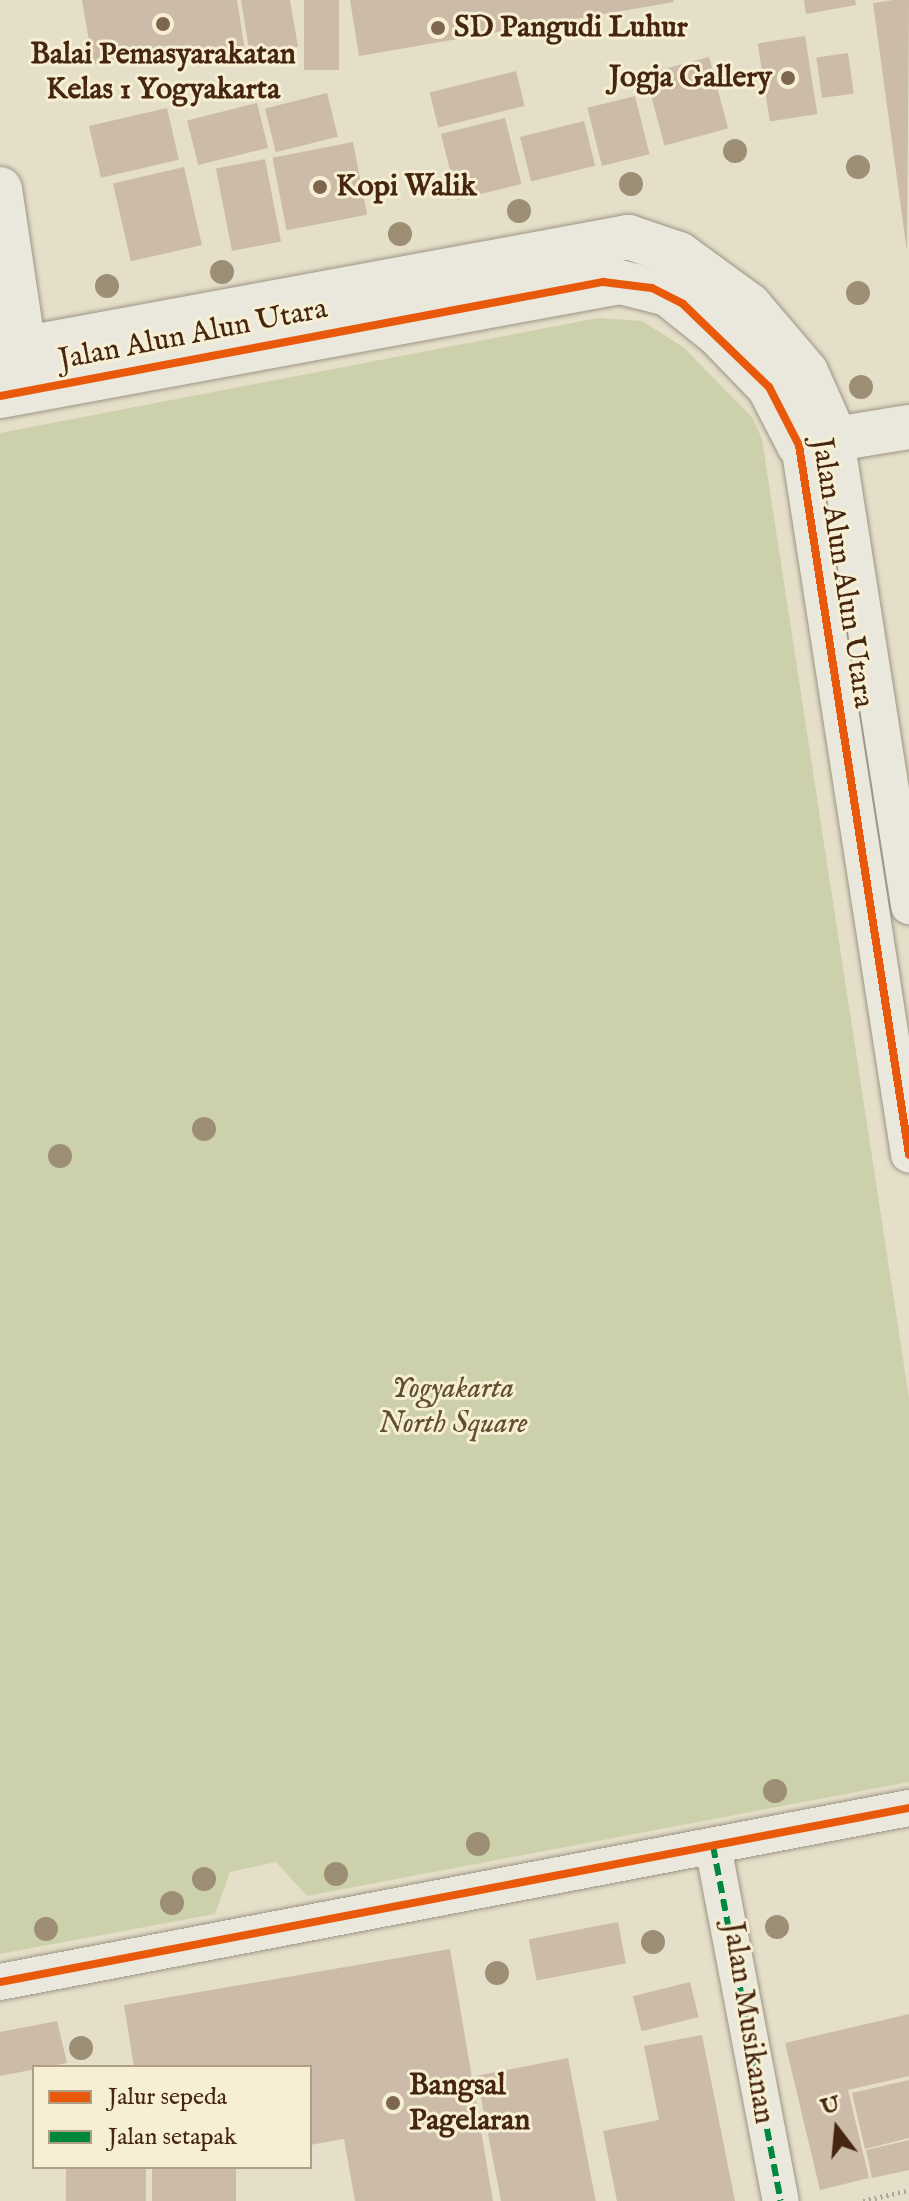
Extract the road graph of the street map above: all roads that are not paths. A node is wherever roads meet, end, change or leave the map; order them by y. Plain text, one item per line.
1 (0, 189) edge
2 (14, 372) edge
3 (909, 427) edge
4 (818, 442) junction
5 (909, 906) edge
6 (897, 991) edge
7 (909, 1155) edge
8 (909, 1808) edge
9 (713, 1846) junction
10 (0, 1982) edge
11 (781, 2201) edge

1 - 2 street
2 - 4 street, Jalan Alun Alun Utara
3 - 4 street
4 - 5 street, Jalan Alun Alun Utara
4 - 6 street, Jalan Alun Alun Utara
6 - 7 street, Jalan Alun Alun Utara
8 - 9 street
9 - 10 street
9 - 11 street, Jalan Musikanan

